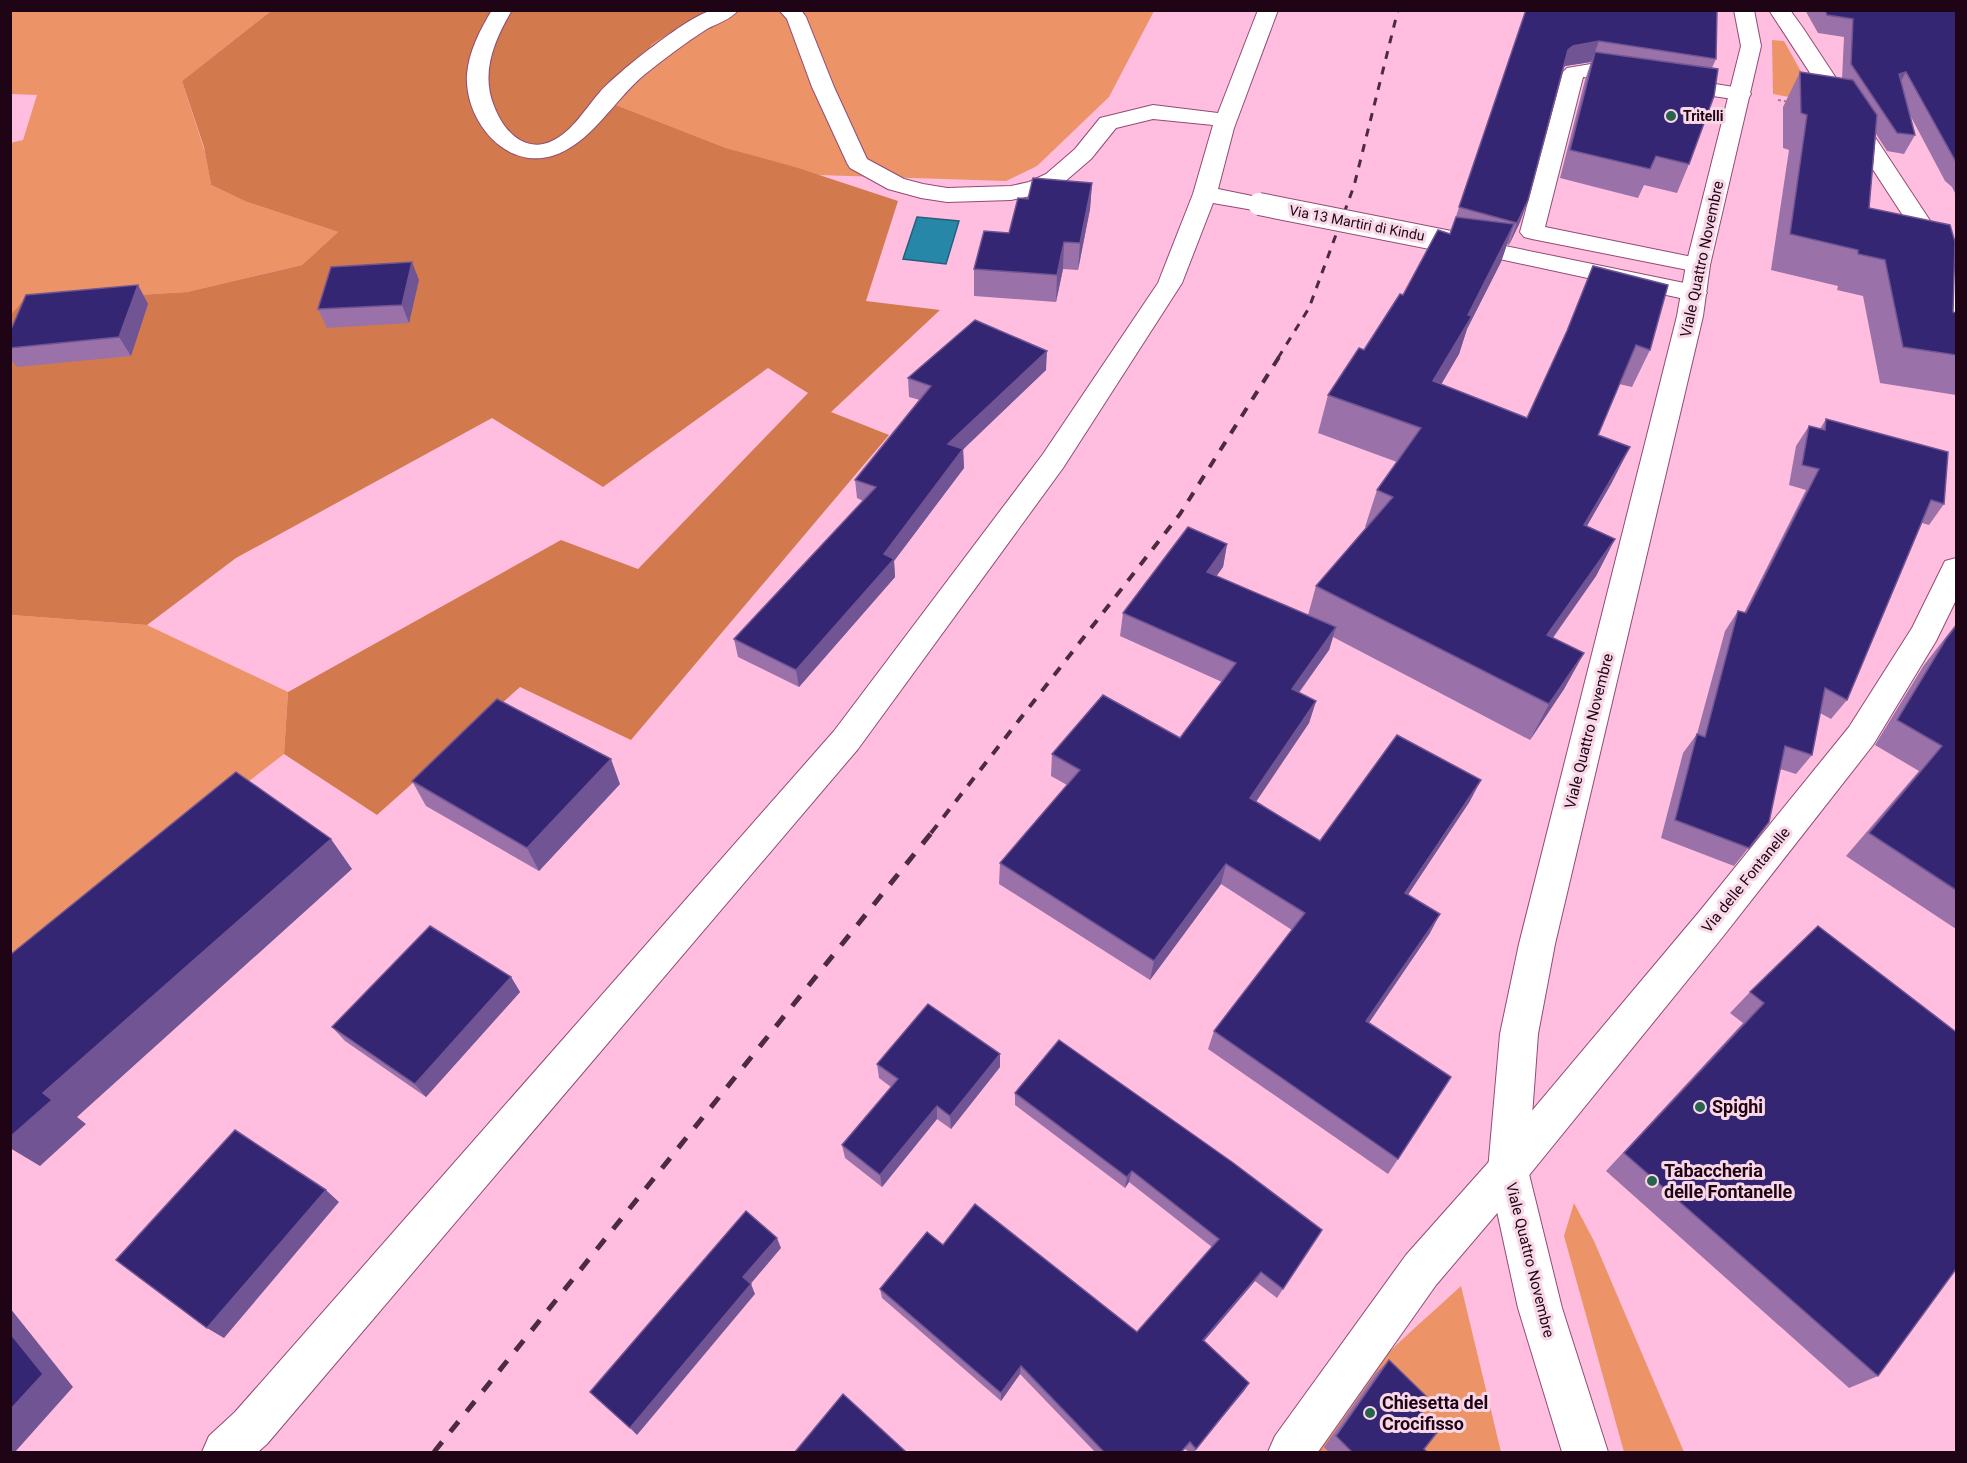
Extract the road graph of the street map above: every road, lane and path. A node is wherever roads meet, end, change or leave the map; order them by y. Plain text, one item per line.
1 (502, 10) edge
2 (728, 10) edge
3 (789, 10) edge
4 (1268, 10) edge
5 (1744, 10) edge
6 (1779, 10) edge
7 (1800, 21) edge
8 (1740, 94) junction
9 (1226, 120) junction
10 (1205, 194) junction
11 (1696, 279) junction
12 (1956, 312) edge
13 (1956, 569) edge
14 (1508, 1170) junction
15 (225, 1452) edge
16 (1291, 1452) edge
17 (1585, 1452) edge

1 - 2 street
3 - 9 street
4 - 9 street
5 - 8 street, Viale Quattro Novembre
6 - 7 street
7 - 12 street
8 - 11 street, Viale Quattro Novembre
8 - 11 street
9 - 10 street
10 - 11 street, Via 13 Martiri di Kindu, bridge
10 - 15 street
11 - 14 street, Viale Quattro Novembre
13 - 14 street, Via delle Fontanelle
14 - 16 street, Via delle Fontanelle
14 - 17 street, Viale Quattro Novembre

